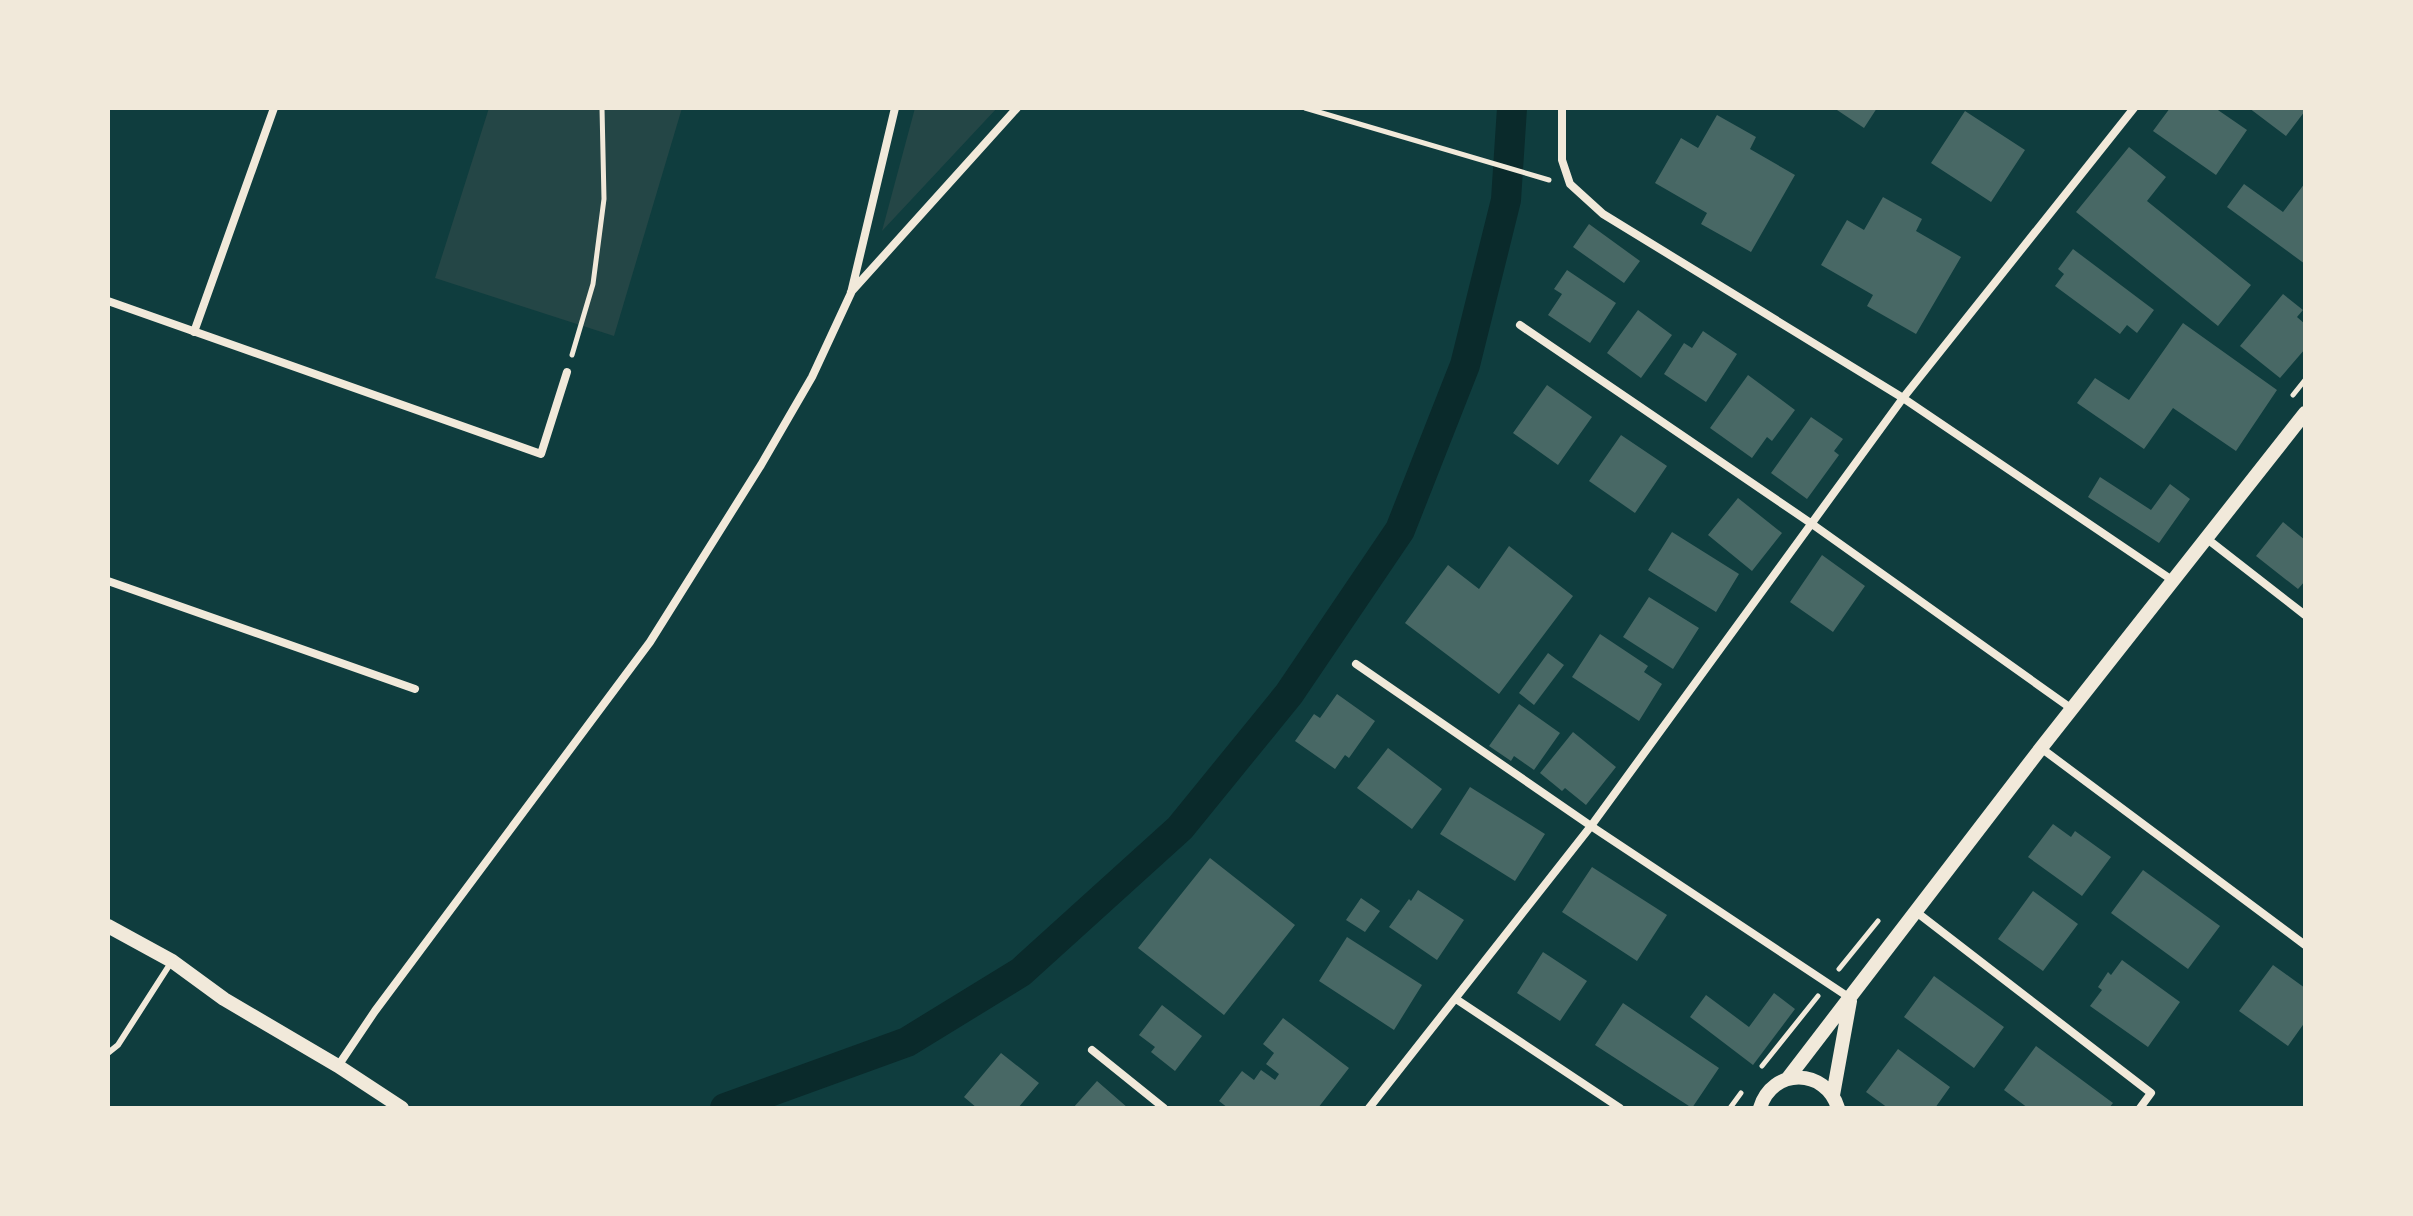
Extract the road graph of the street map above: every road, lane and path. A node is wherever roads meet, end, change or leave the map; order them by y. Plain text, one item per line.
1 (274, 108) edge
2 (602, 108) edge
3 (895, 108) edge
4 (1017, 108) edge
5 (1305, 108) edge
6 (1562, 108) edge
7 (2134, 108) edge
8 (1538, 178) dead end
9 (851, 293) junction
10 (108, 301) edge
11 (1520, 325) dead end
12 (194, 332) junction
13 (567, 372) joint
14 (1903, 398) junction
15 (2305, 413) edge
16 (1812, 524) junction
17 (2206, 537) junction
18 (2172, 580) junction
19 (108, 581) edge
20 (2305, 615) edge
21 (1356, 664) dead end
22 (415, 689) dead end
23 (2072, 709) junction
24 (2041, 748) junction
25 (1591, 826) junction
26 (1915, 911) junction
27 (108, 926) edge
28 (2305, 945) edge
29 (172, 961) junction
30 (1851, 998) junction
31 (1456, 999) junction
32 (1092, 1050) dead end
33 (108, 1053) edge
34 (338, 1066) junction
35 (1788, 1078) junction
36 (1836, 1102) edge
37 (402, 1108) edge
38 (1164, 1108) edge
39 (1369, 1108) edge
40 (1620, 1108) edge
41 (1760, 1108) edge
42 (2140, 1108) edge

1 - 12 street
2 - 13 path
3 - 9 street
4 - 9 street
5 - 8 path
6 - 14 street
7 - 14 street
9 - 34 street
10 - 12 street
11 - 16 street
12 - 13 street
14 - 16 street
14 - 18 street
15 - 17 street
16 - 23 street
16 - 25 street
17 - 18 street
17 - 20 street
18 - 23 street
19 - 22 street
21 - 25 street
23 - 24 street
24 - 26 street
24 - 28 street
25 - 30 street
25 - 31 street
26 - 30 street
26 - 42 street
27 - 29 street
29 - 33 lane
29 - 34 street
30 - 35 street
30 - 36 street
31 - 39 street
31 - 40 street
32 - 38 street
34 - 37 street
35 - 36 street
35 - 41 street

